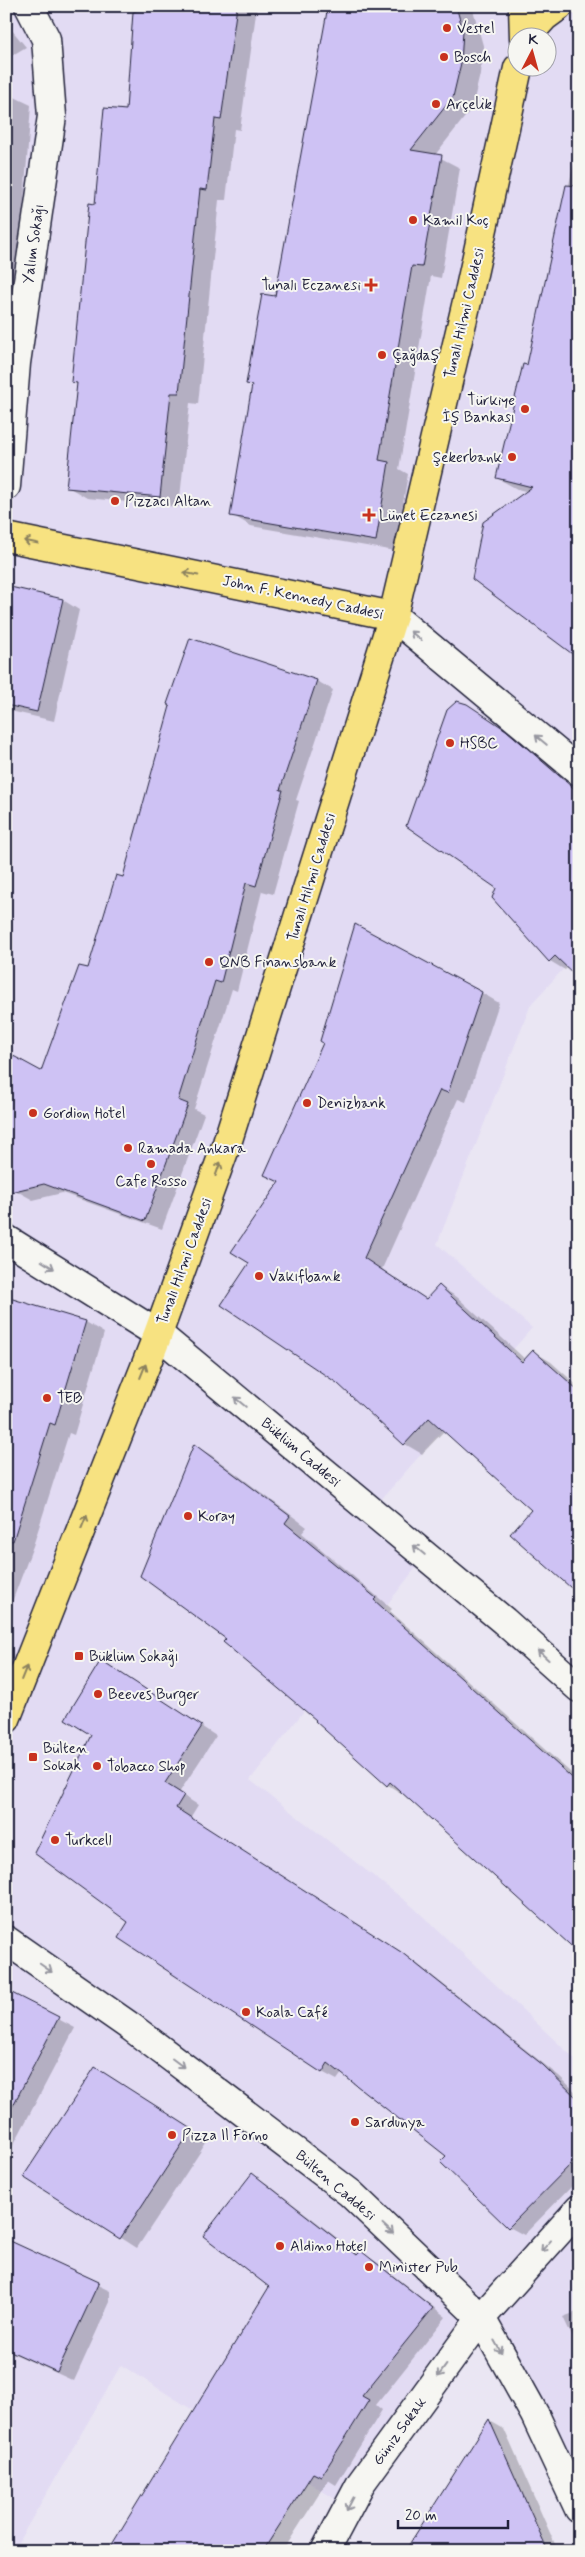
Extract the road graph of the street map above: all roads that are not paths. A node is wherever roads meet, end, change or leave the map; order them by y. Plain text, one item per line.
1 (29, 6) edge
2 (523, 6) edge
3 (559, 6) edge
4 (524, 28) edge
5 (534, 28) edge
6 (516, 78) edge
7 (6, 486) edge
8 (6, 537) edge
9 (393, 616) junction
10 (579, 771) edge
11 (6, 1239) edge
12 (158, 1334) junction
13 (579, 1688) edge
14 (6, 1719) edge
15 (6, 1940) edge
16 (579, 2209) edge
17 (481, 2318) junction
18 (579, 2509) edge
19 (325, 2551) edge

1 - 7 street, Yalım Sokağı
2 - 4 main road
3 - 5 main road
6 - 9 main road, Tunalı Hilmi Caddesi
9 -> 8 main road, John F. Kennedy Caddesi
10 -> 9 street, John F. Kennedy Caddesi
12 -> 9 main road, Tunalı Hilmi Caddesi
11 -> 12 street, Büklüm Caddesi
13 -> 12 street, Büklüm Caddesi
14 -> 12 main road, Tunalı Hilmi Caddesi
15 -> 17 street, Bülten Caddesi
16 -> 17 street, Güniz Sokak
17 -> 18 street, Bülten Caddesi
17 -> 19 street, Güniz Sokak

